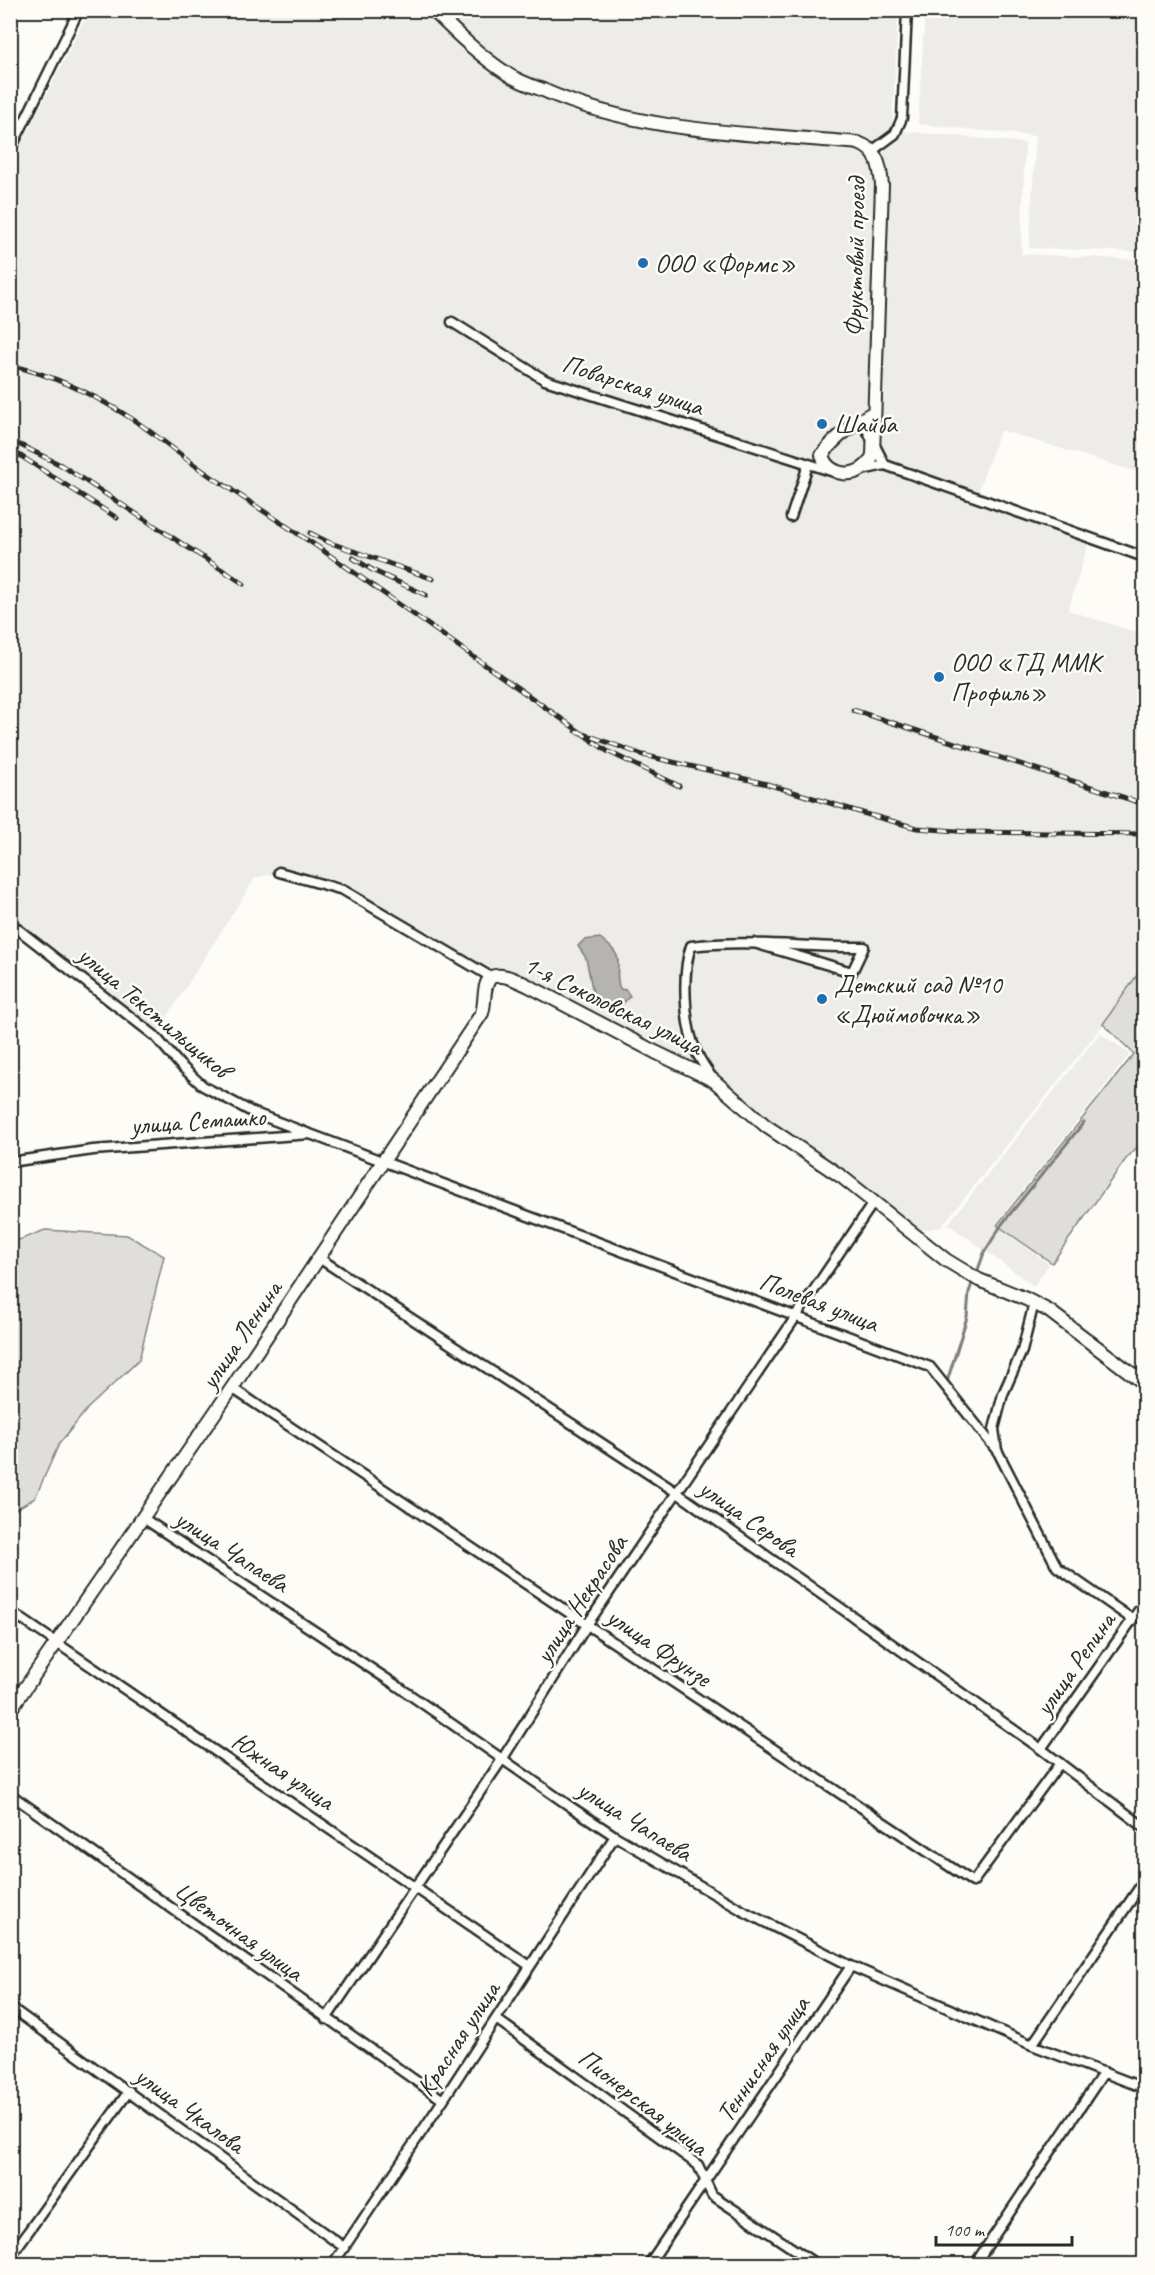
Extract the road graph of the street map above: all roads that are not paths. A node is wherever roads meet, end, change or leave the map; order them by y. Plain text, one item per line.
1 (79, 10) edge
2 (433, 10) edge
3 (907, 10) edge
4 (10, 151) edge
5 (872, 151) junction
6 (452, 322) dead end
7 (874, 412) junction
8 (857, 422) junction
9 (874, 443) junction
10 (822, 455) junction
11 (810, 465) junction
12 (885, 465) junction
13 (862, 470) junction
14 (834, 471) junction
15 (791, 517) dead end
16 (1144, 557) edge
17 (279, 872) dead end
18 (10, 923) edge
19 (754, 943) junction
20 (490, 977) junction
21 (713, 1080) junction
22 (310, 1134) junction
23 (10, 1162) edge
24 (383, 1162) junction
25 (873, 1203) junction
26 (319, 1258) junction
27 (1034, 1303) junction
28 (796, 1315) junction
29 (1144, 1383) edge
30 (232, 1388) junction
31 (998, 1452) junction
32 (676, 1492) junction
33 (143, 1518) junction
34 (1144, 1603) edge
35 (10, 1611) edge
36 (587, 1624) junction
37 (1128, 1624) junction
38 (59, 1643) junction
39 (10, 1710) edge
40 (1041, 1749) junction
41 (503, 1758) junction
42 (1060, 1763) junction
43 (10, 1794) edge
44 (1144, 1827) edge
45 (615, 1836) junction
46 (1144, 1881) edge
47 (414, 1886) junction
48 (530, 1966) junction
49 (851, 1966) junction
50 (10, 2007) edge
51 (326, 2019) junction
52 (496, 2019) junction
53 (1032, 2045) junction
54 (1104, 2072) junction
55 (1144, 2088) edge
56 (129, 2091) junction
57 (443, 2100) junction
58 (705, 2181) junction
59 (345, 2248) junction
60 (10, 2258) edge
61 (333, 2265) edge
62 (649, 2265) edge
63 (816, 2265) edge
64 (975, 2265) edge

1 - 4 street
2 - 5 street
3 - 5 street, Фруктовый проезд
5 - 7 street, Фруктовый проезд
6 - 11 street, Поварская улица
7 - 8 street
7 - 9 street, Фруктовый проезд
8 - 9 street
8 - 10 street
9 - 12 street
9 - 13 street
10 - 11 street
10 - 14 street
11 - 14 street, Поварская улица
11 - 15 street
12 - 13 street
12 - 16 street
13 - 14 street
17 - 20 street, 1-я Соколовская улица
18 - 22 street, улица Текстильщиков
19 - 19 street
19 - 21 street
20 - 21 street, 1-я Соколовская улица
20 - 24 street, улица Ленина
21 - 25 street, 1-я Соколовская улица
22 - 23 street, улица Семашко
22 - 24 street, улица Семашко
24 - 26 street, улица Ленина
24 - 28 street, Полевая улица
25 - 27 street, 1-я Соколовская улица
25 - 28 street, улица Некрасова
26 - 30 street, улица Ленина
26 - 32 street, улица Серова
27 - 29 street, 1-я Соколовская улица
27 - 31 street
28 - 31 street, Полевая улица
28 - 32 street, улица Некрасова
30 - 33 street, улица Ленина
30 - 36 street, улица Фрунзе
31 - 37 street, Полевая улица
32 - 36 street, улица Некрасова
32 - 40 street, улица Серова
33 - 38 street, улица Ленина
33 - 41 street, улица Чапаева
34 - 37 street, улица Репина
35 - 38 street, Южная улица
36 - 41 street, улица Некрасова
36 - 42 street, улица Фрунзе
37 - 40 street, улица Репина
38 - 39 street, улица Ленина
38 - 47 street, Южная улица
40 - 42 street, улица Серова
41 - 45 street, улица Чапаева
41 - 47 street, улица Некрасова
42 - 44 street, улица Серова
43 - 51 street, Цветочная улица
45 - 48 street, Красная улица
45 - 49 street, улица Чапаева
46 - 53 street
47 - 48 street, Южная улица
47 - 51 street, улица Некрасова
48 - 52 street, Красная улица
49 - 53 street, улица Чапаева
49 - 58 street, Теннисная улица
50 - 56 street, улица Чкалова
51 - 57 street, Цветочная улица
52 - 57 street, Красная улица
52 - 58 street, Пионерская улица
53 - 54 street, улица Чапаева
54 - 55 street, улица Чапаева
54 - 64 street
56 - 59 street, улица Чкалова
56 - 60 street
57 - 59 street, Красная улица
58 - 62 street, Теннисная улица
58 - 63 street, Пионерская улица
59 - 61 street, Красная улица

